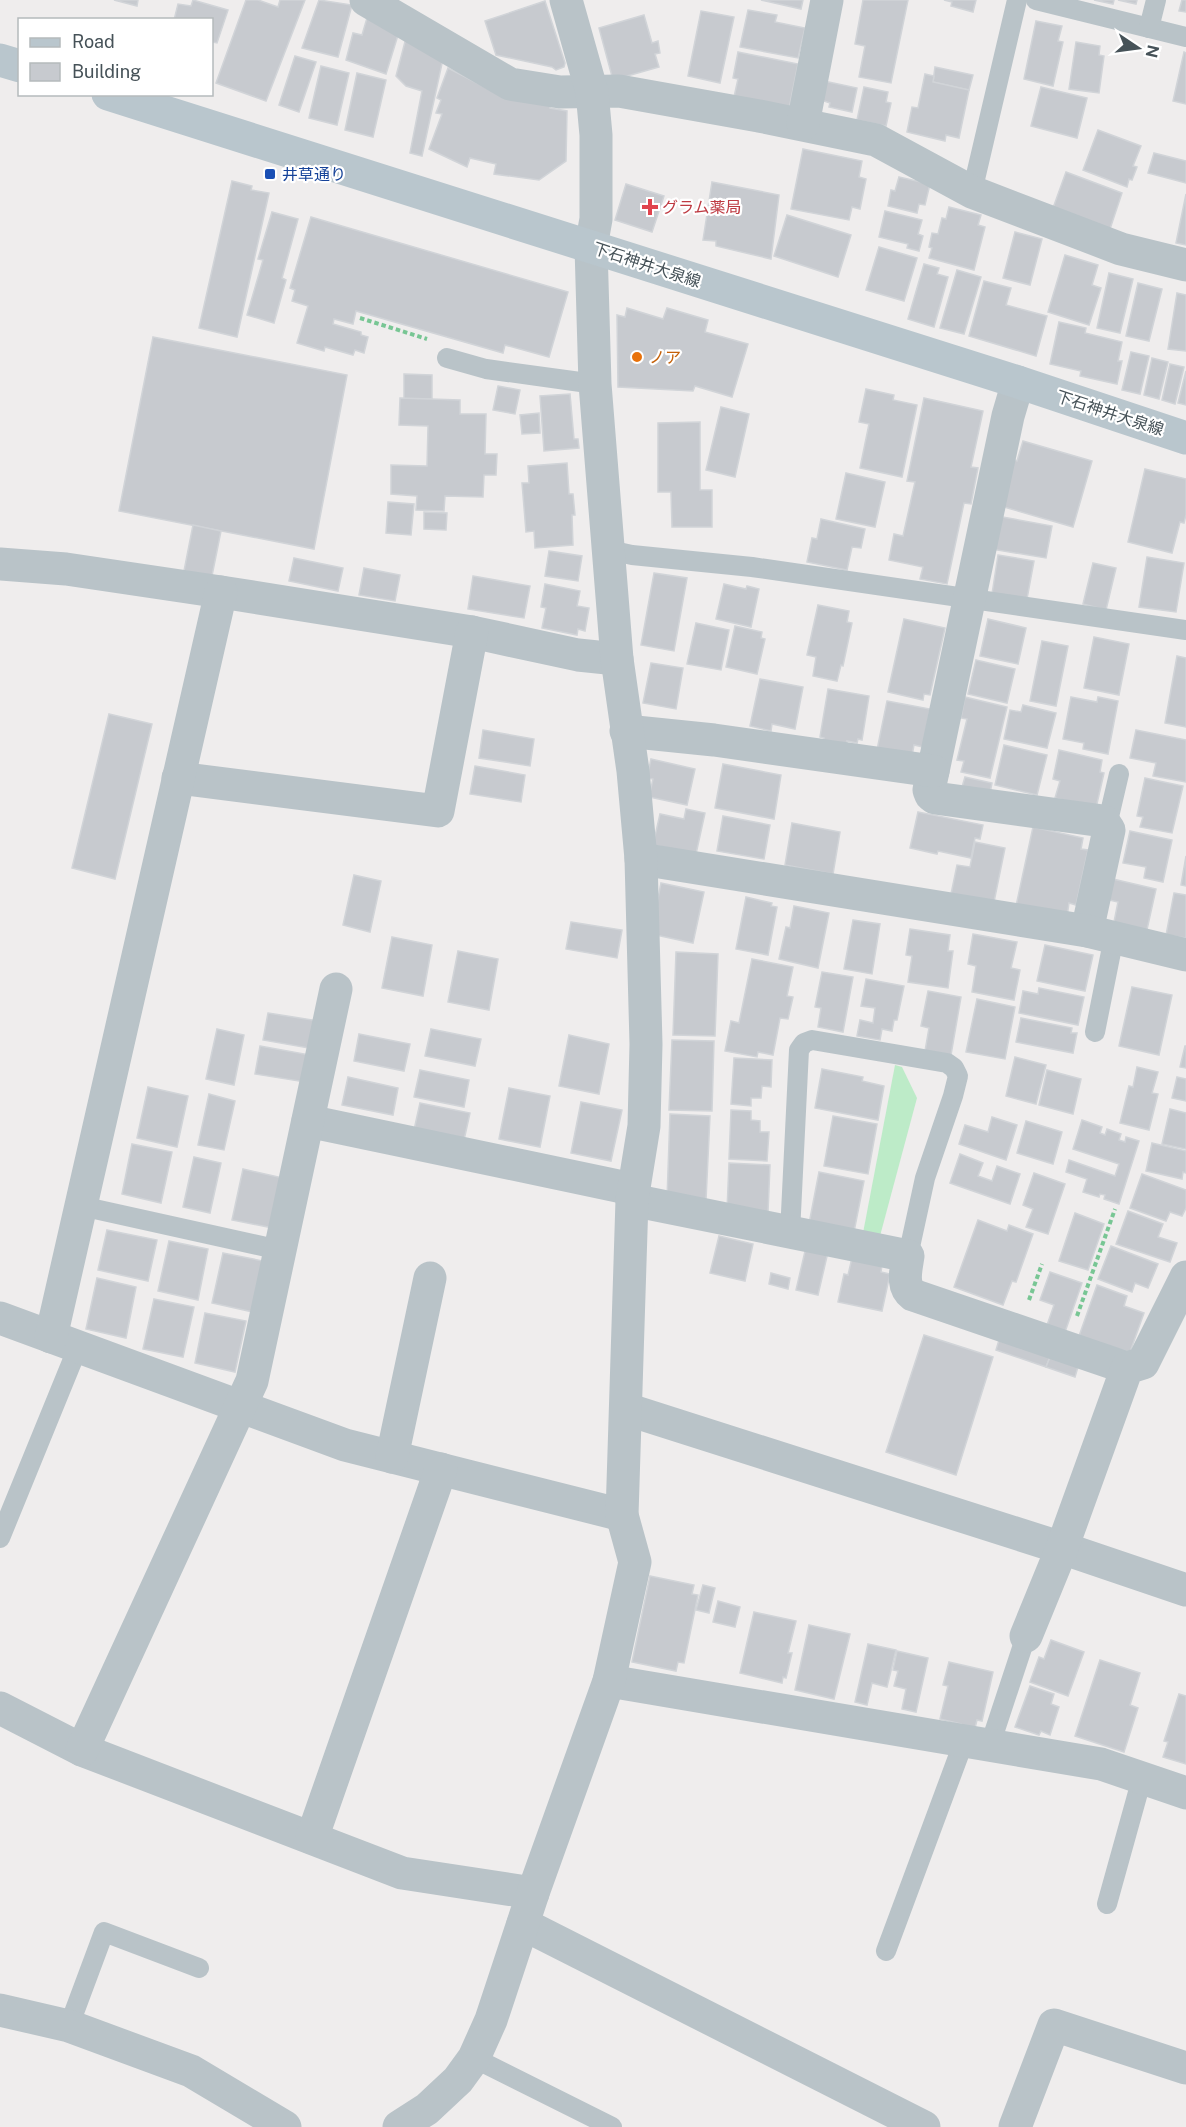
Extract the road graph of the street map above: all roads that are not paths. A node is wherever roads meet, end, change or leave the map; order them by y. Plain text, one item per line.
1 (366, 0) edge
2 (566, 0) edge
3 (827, 0) edge
4 (1017, 0) edge
5 (1036, 0) edge
6 (1155, 0) edge
7 (1149, 28) junction
8 (1186, 37) edge
9 (0, 60) edge
10 (18, 65) edge
11 (592, 92) junction
12 (114, 96) edge
13 (803, 124) junction
14 (972, 192) junction
15 (591, 247) junction
16 (1186, 265) edge
17 (447, 358) road end
18 (1018, 382) junction
19 (595, 384) junction
20 (1186, 438) edge
21 (609, 550) junction
22 (0, 564) edge
23 (221, 592) junction
24 (968, 598) junction
25 (1186, 630) edge
26 (472, 632) junction
27 (617, 659) junction
28 (626, 731) junction
29 (933, 771) junction
30 (1119, 774) dead end
31 (178, 778) junction
32 (1106, 824) junction
33 (641, 859) junction
34 (1100, 934) junction
35 (1186, 955) edge
36 (336, 989) dead end
37 (1095, 1032) dead end
38 (308, 1121) junction
39 (632, 1195) junction
40 (81, 1206) junction
41 (790, 1233) junction
42 (280, 1250) junction
43 (908, 1256) junction
44 (1186, 1277) edge
45 (430, 1278) dead end
46 (0, 1318) edge
47 (65, 1342) junction
48 (1127, 1368) junction
49 (240, 1408) junction
50 (626, 1409) junction
51 (392, 1457) junction
52 (441, 1469) junction
53 (622, 1515) junction
54 (0, 1538) edge
55 (1062, 1548) junction
56 (1186, 1590) edge
57 (1026, 1636) joint
58 (609, 1681) junction
59 (0, 1708) edge
60 (977, 1743) junction
61 (82, 1750) junction
62 (1142, 1778) junction
63 (1186, 1793) edge
64 (312, 1838) junction
65 (533, 1893) junction
66 (1107, 1904) dead end
67 (523, 1924) junction
68 (886, 1950) dead end
69 (199, 1968) dead end
70 (0, 2010) edge
71 (69, 2026) junction
72 (474, 2058) junction
73 (1186, 2068) edge
74 (285, 2127) edge
75 (399, 2127) edge
76 (612, 2127) edge
77 (924, 2127) edge
78 (1015, 2127) edge

1 - 11 street
2 - 11 street
3 - 13 street
4 - 14 lane
5 - 7 lane
6 - 7 lane
7 - 8 lane
9 - 10 main road
11 - 13 street
11 - 15 street
12 - 15 main road, 下石神井大泉線
13 - 14 street
14 - 16 street
15 - 18 main road, 下石神井大泉線
15 - 19 street
17 - 19 lane
18 - 20 main road, 下石神井大泉線
18 - 24 street
19 - 21 street
21 - 24 lane
21 - 27 street
22 - 23 street
23 - 26 street
23 - 31 street
24 - 25 lane
24 - 29 street
26 - 27 street
26 - 31 street
27 - 28 street
28 - 29 street
28 - 33 street
29 - 32 street
30 - 32 lane
31 - 40 street
32 - 34 street
33 - 34 street
33 - 39 street
34 - 35 street
34 - 37 lane
36 - 38 street
38 - 39 street
38 - 42 street
39 - 41 street
39 - 50 street
40 - 42 lane
40 - 47 street
41 - 43 street
41 - 43 lane
42 - 49 street
43 - 48 street
44 - 48 street
45 - 51 street
46 - 47 street
47 - 49 street
47 - 54 lane
48 - 55 street
49 - 51 street
49 - 61 street
50 - 53 street
50 - 55 street
51 - 52 street
52 - 53 street
52 - 64 street
53 - 58 street
55 - 56 street
55 - 57 street
57 - 60 lane
58 - 60 street
58 - 65 street
59 - 61 street
60 - 62 street
60 - 68 lane
61 - 64 street
62 - 63 street
62 - 66 lane
64 - 65 street
65 - 67 street
67 - 72 street
67 - 77 street
69 - 71 lane
70 - 71 street
71 - 74 street
72 - 75 street
72 - 76 lane
73 - 78 street

